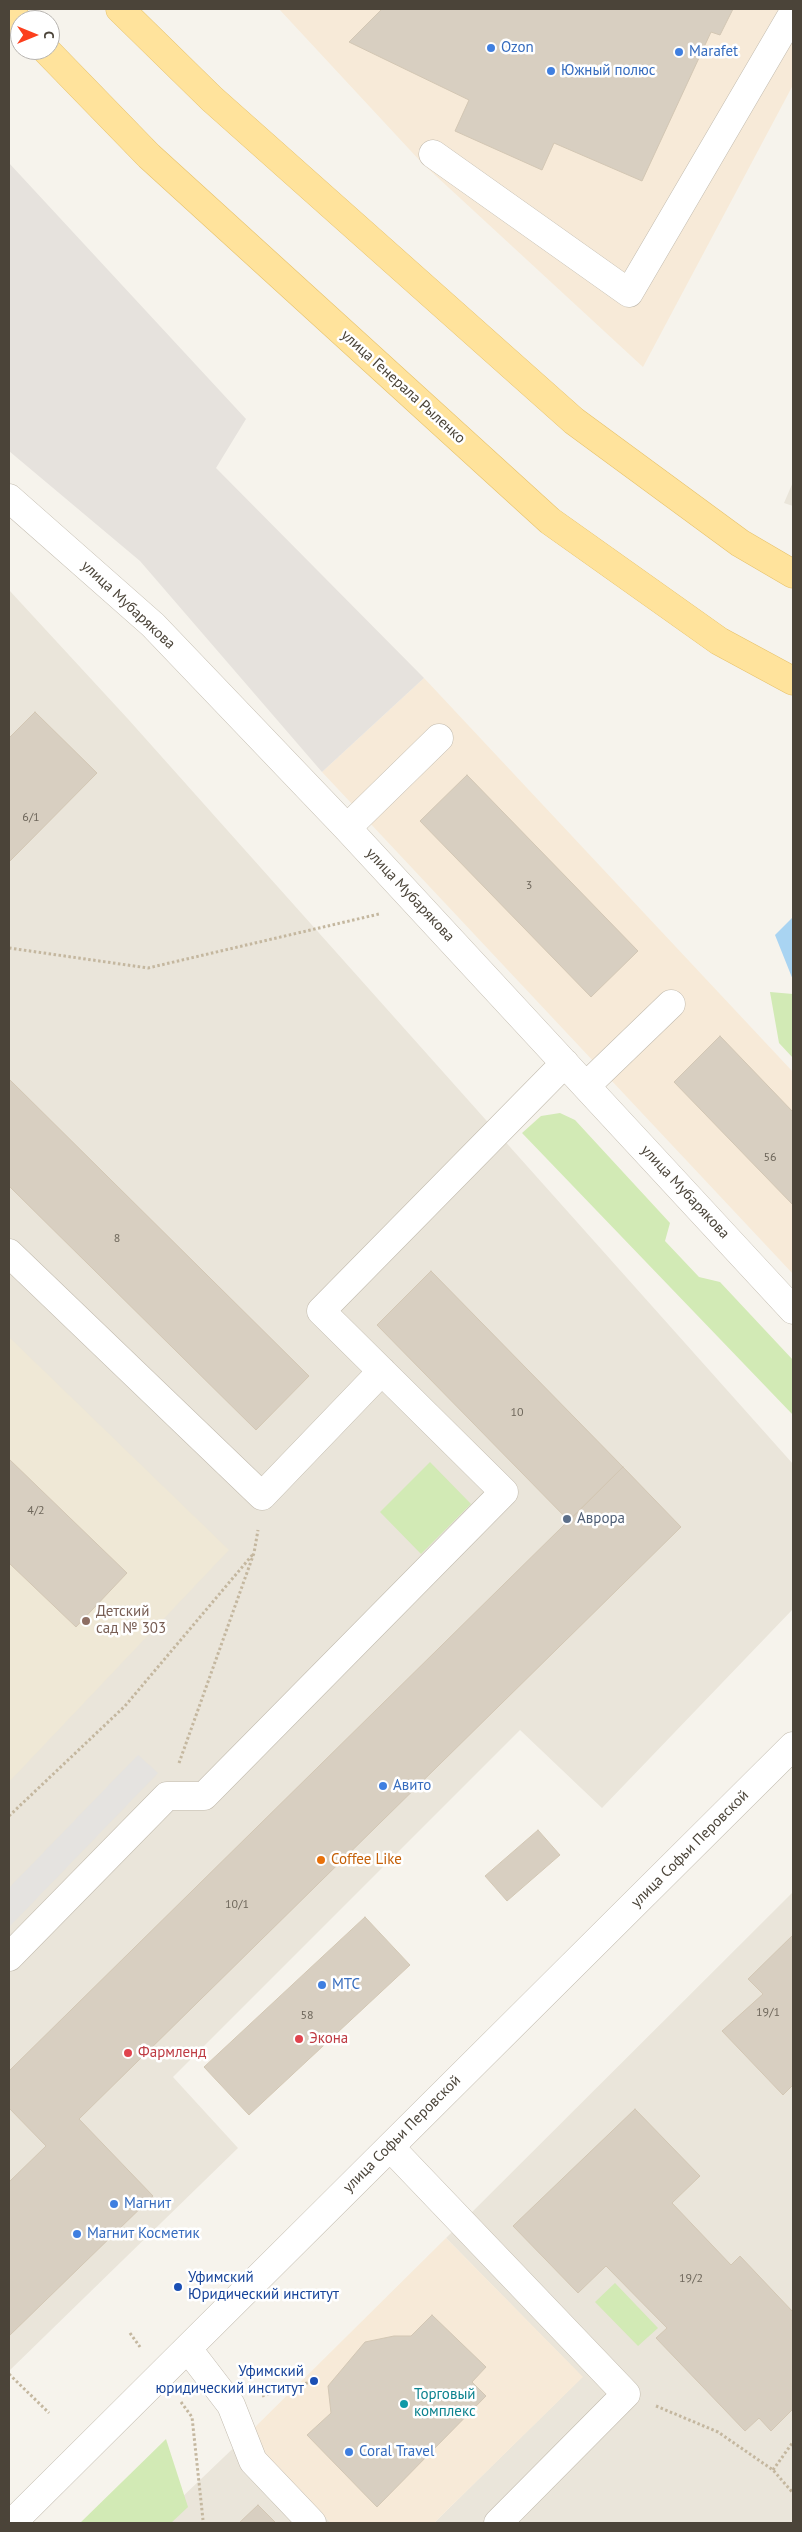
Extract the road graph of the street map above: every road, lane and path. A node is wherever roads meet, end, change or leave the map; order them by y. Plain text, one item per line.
1 (120, 9) edge
2 (793, 13) edge
3 (56, 60) edge
4 (433, 154) dead end
5 (10, 502) edge
6 (793, 574) edge
7 (793, 681) edge
8 (439, 738) dead end
9 (347, 828) junction
10 (418, 905) junction
11 (9, 948) edge
12 (671, 1004) dead end
13 (565, 1064) junction
14 (586, 1086) junction
15 (9, 1253) edge
16 (793, 1310) edge
17 (382, 1371) junction
18 (262, 1496) junction
19 (254, 1553) junction
20 (793, 1746) edge
21 (167, 1796) junction
22 (9, 1816) edge
23 (9, 1957) edge
24 (390, 2147) junction
25 (188, 2349) junction
26 (9, 2374) edge
27 (626, 2394) junction
28 (49, 2413) dead end
29 (192, 2417) dead end
30 (793, 2442) edge
31 (773, 2470) junction
32 (793, 2493) edge
33 (203, 2520) dead end
34 (12, 2523) edge
35 (312, 2523) edge
36 (498, 2523) edge

1 - 6 main road
2 - 4 street
3 - 7 main road, улица Генерала Рыленко
5 - 9 street, улица Мубарякова
8 - 9 street
9 - 10 street, улица Мубарякова
10 - 11 path
10 - 13 street, улица Мубарякова
12 - 14 street
13 - 14 street, улица Мубарякова
13 - 17 street
14 - 16 street, улица Мубарякова
15 - 18 street
17 - 18 street
17 - 21 street
18 - 19 path
19 - 21 path
19 - 22 path
20 - 24 street, улица Софьи Перовской
21 - 23 street
24 - 25 street, улица Софьи Перовской
24 - 27 street
25 - 34 street, улица Софьи Перовской
25 - 35 street
26 - 28 path
27 - 31 path
27 - 36 street
29 - 33 path
30 - 31 path
31 - 32 path

